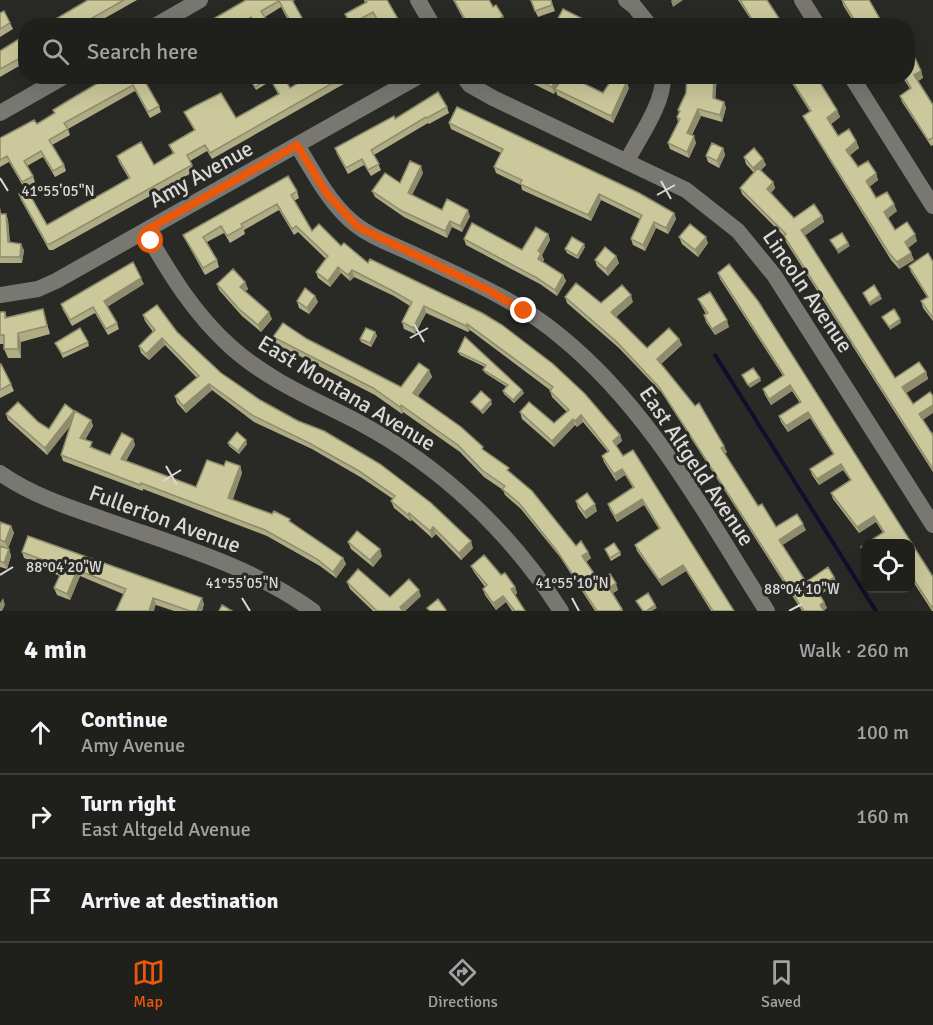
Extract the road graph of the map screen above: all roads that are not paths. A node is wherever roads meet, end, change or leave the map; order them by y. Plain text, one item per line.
1 (200, 0) edge
2 (418, 0) edge
3 (626, 0) edge
4 (802, 0) edge
5 (169, 18) edge
6 (428, 18) edge
7 (644, 18) edge
8 (813, 18) edge
9 (51, 84) edge
10 (404, 84) edge
11 (470, 84) edge
12 (663, 84) edge
13 (856, 84) edge
14 (0, 113) edge
15 (297, 145) junction
16 (627, 161) junction
17 (933, 206) edge
18 (145, 231) junction
19 (0, 295) edge
20 (0, 472) edge
21 (933, 525) edge
22 (313, 611) edge
23 (561, 611) edge
24 (767, 611) edge

1 - 5 street
2 - 6 street
3 - 7 street
4 - 8 street
9 - 14 street
10 - 15 street, Amy Avenue
11 - 16 street, Lincoln Avenue
12 - 16 street
13 - 17 street
15 - 18 street, Amy Avenue
15 - 24 street, East Altgeld Avenue
16 - 21 street, Lincoln Avenue
18 - 19 street, Amy Avenue
18 - 23 street, East Montana Avenue
20 - 22 street, Fullerton Avenue

